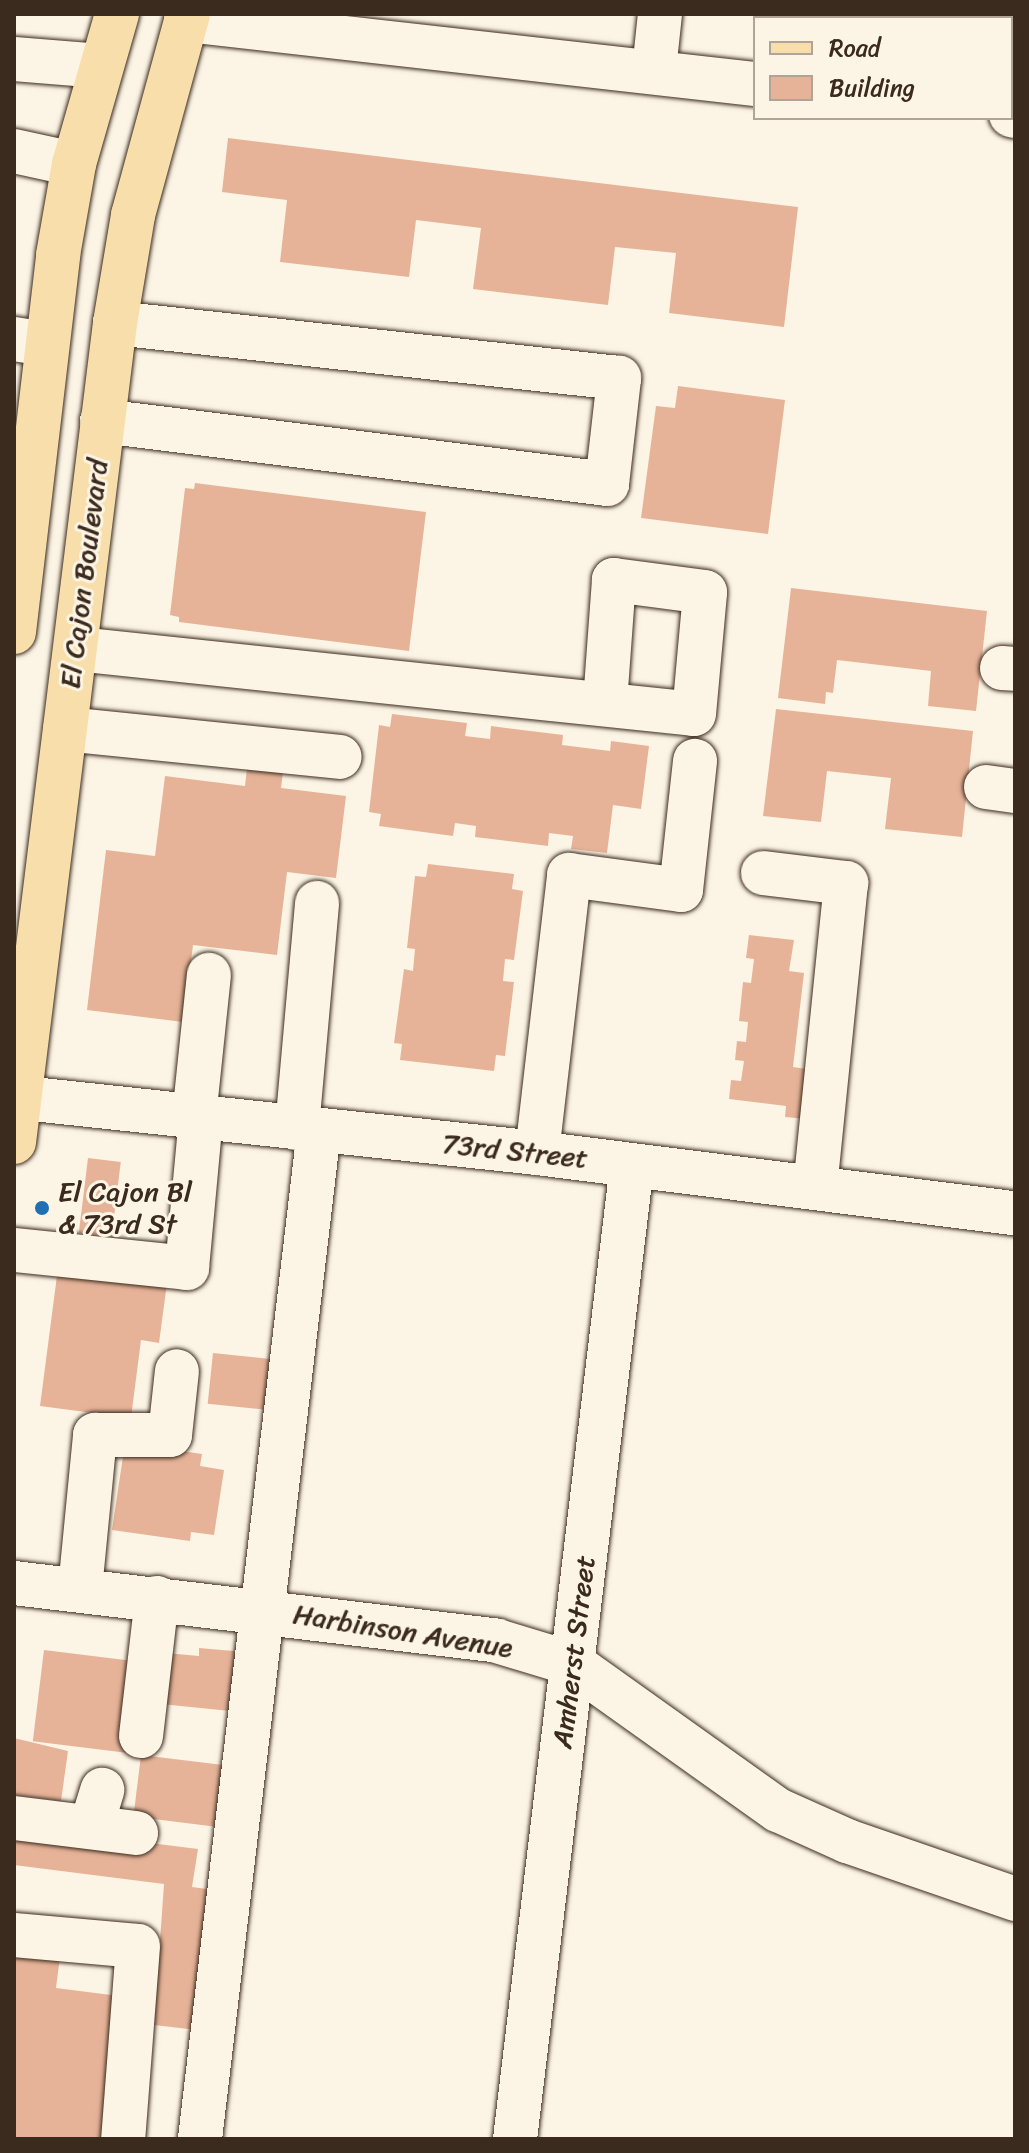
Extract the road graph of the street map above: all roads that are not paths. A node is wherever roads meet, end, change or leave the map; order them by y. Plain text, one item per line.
1 (117, 14) edge
2 (660, 14) edge
3 (187, 17) edge
4 (14, 59) edge
5 (101, 66) junction
6 (654, 70) junction
7 (753, 84) edge
8 (14, 151) edge
9 (74, 164) junction
10 (115, 323) junction
11 (30, 342) edge
12 (102, 421) junction
13 (15, 620) edge
14 (77, 649) junction
15 (605, 704) dead end
16 (65, 729) junction
17 (340, 757) dead end
18 (695, 761) dead end
19 (763, 873) dead end
20 (317, 903) dead end
21 (209, 975) dead end
22 (16, 1098) edge
23 (197, 1117) junction
24 (308, 1129) junction
25 (14, 1142) edge
26 (537, 1153) junction
27 (632, 1165) junction
28 (815, 1187) junction
29 (1015, 1213) edge
30 (14, 1250) edge
31 (177, 1371) dead end
32 (14, 1583) edge
33 (80, 1589) junction
34 (157, 1598) junction
35 (262, 1609) junction
36 (573, 1664) junction
37 (141, 1736) dead end
38 (14, 1818) edge
39 (136, 1833) dead end
40 (1015, 1899) edge
41 (14, 1935) edge
42 (123, 2139) edge
43 (200, 2139) edge
44 (515, 2139) edge

1 - 5 main road
2 - 6 street
3 - 6 street
3 - 10 main road, El Cajon Boulevard
4 - 5 street
5 - 9 main road
6 - 7 street
8 - 9 street
9 - 11 main road
10 - 12 main road, El Cajon Boulevard
10 - 12 street
11 - 13 main road
12 - 14 main road, El Cajon Boulevard
14 - 15 street
14 - 16 main road, El Cajon Boulevard
16 - 17 street
16 - 22 main road, El Cajon Boulevard
18 - 26 street
19 - 28 street
20 - 24 street
21 - 23 street
22 - 23 street, 73rd Street
22 - 25 main road, El Cajon Boulevard
23 - 24 street, 73rd Street
23 - 30 street
24 - 26 street, 73rd Street
24 - 35 street
26 - 27 street, 73rd Street
27 - 28 street, 73rd Street
27 - 36 street, Amherst Street
28 - 29 street, 73rd Street
31 - 33 street
32 - 33 street, Harbinson Avenue
33 - 34 street, Harbinson Avenue
34 - 35 street, Harbinson Avenue
34 - 37 street
35 - 36 street, Harbinson Avenue
35 - 43 street
36 - 40 street, Harbinson Avenue
36 - 44 street, Amherst Street
38 - 39 street
41 - 42 street

